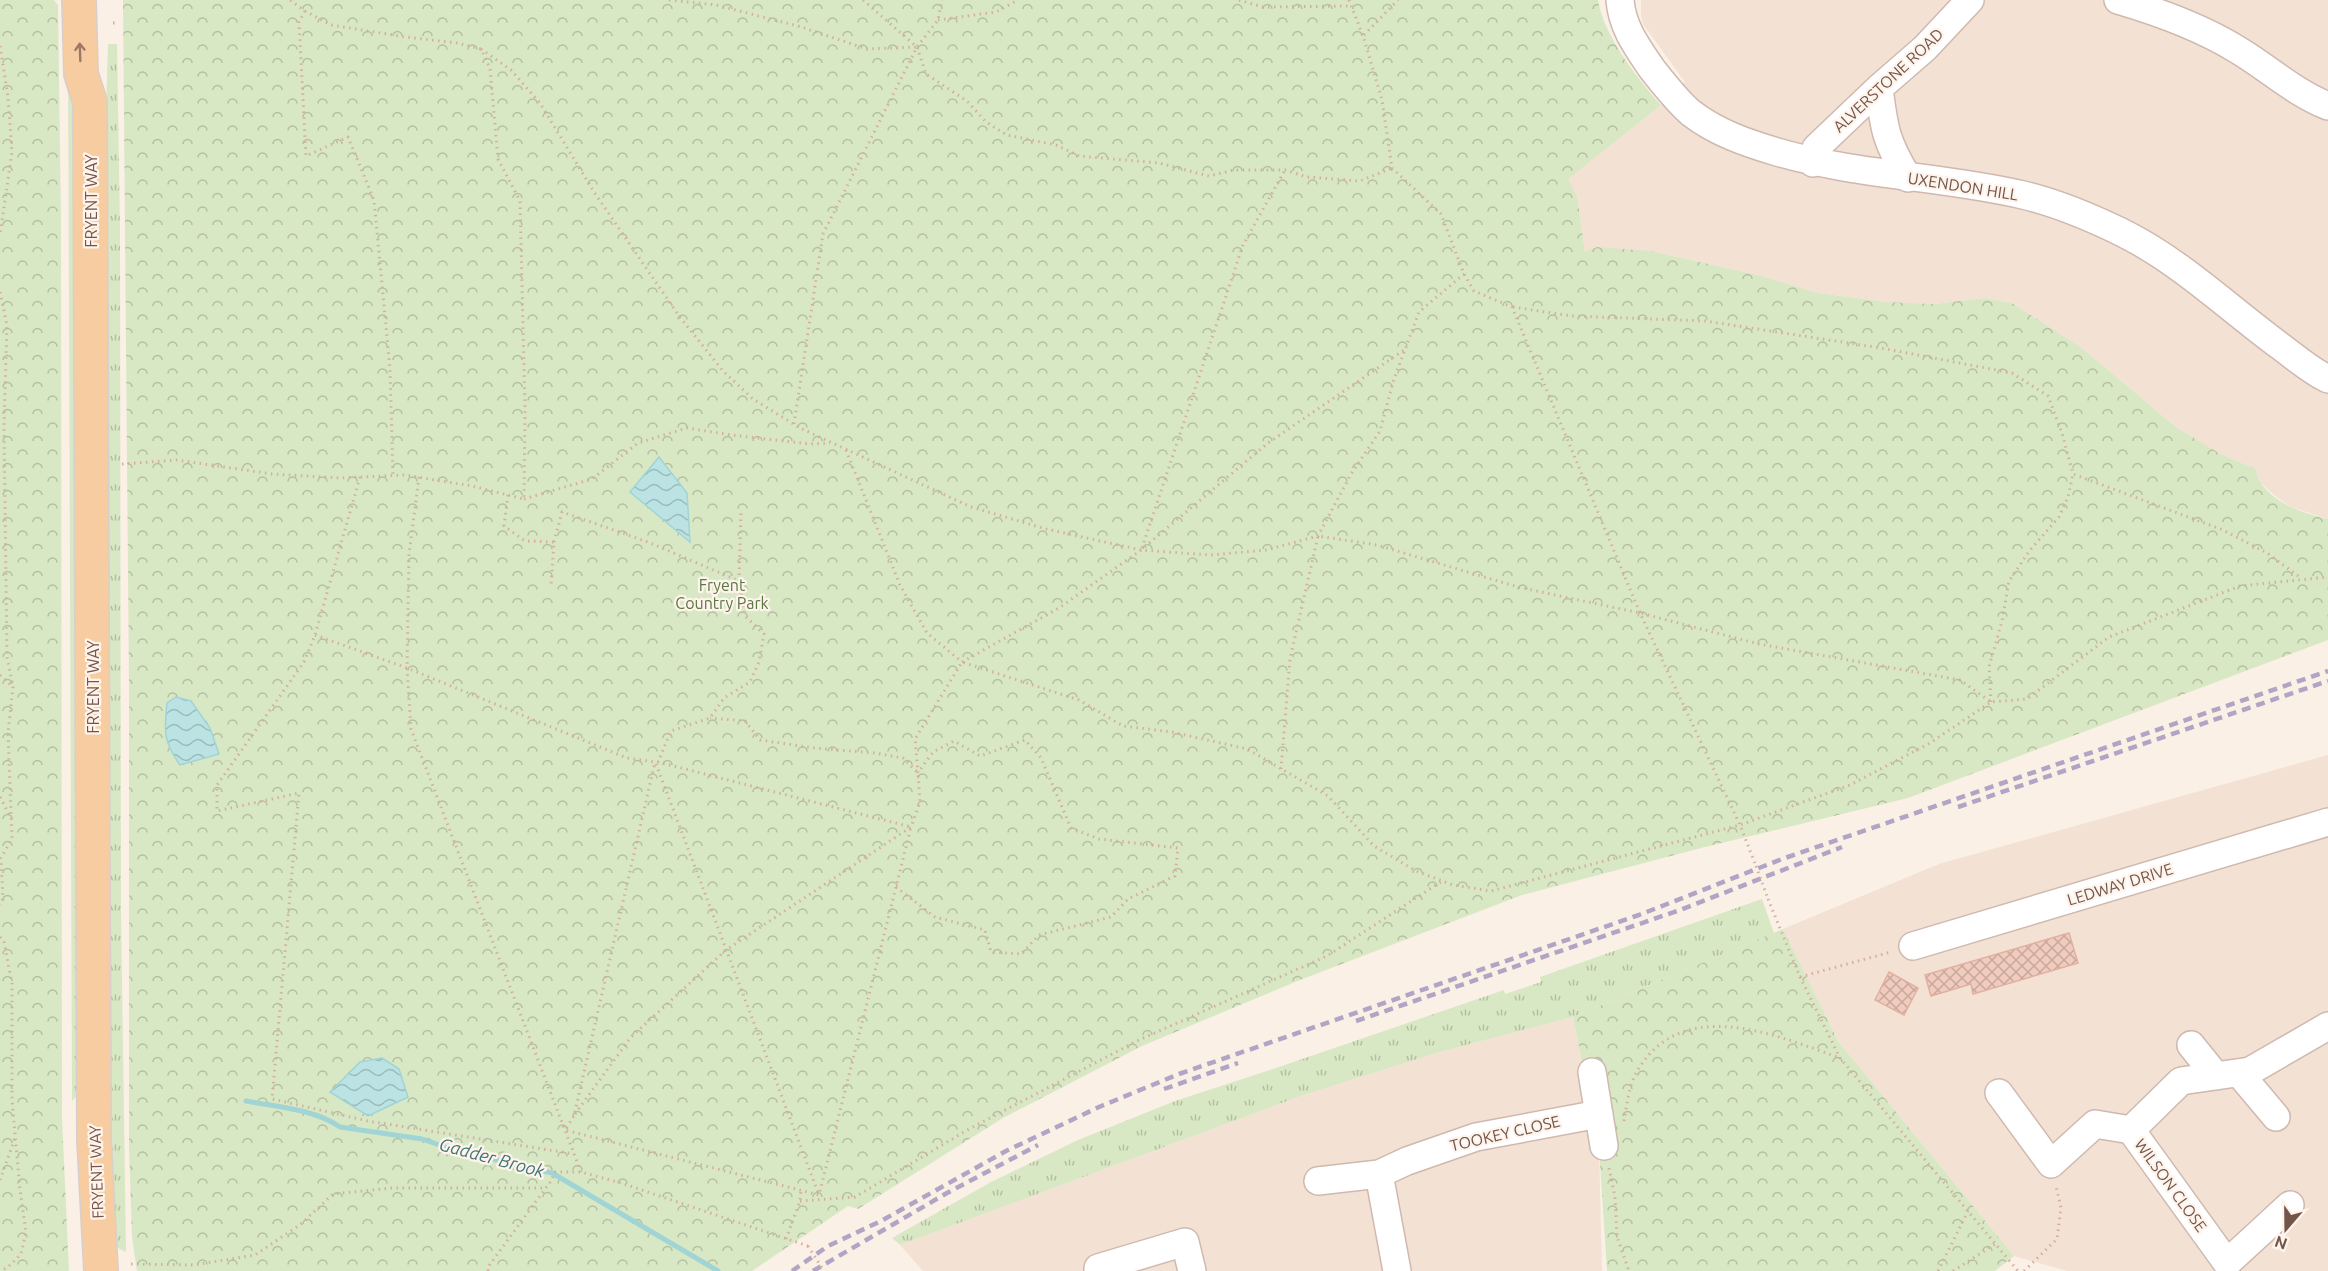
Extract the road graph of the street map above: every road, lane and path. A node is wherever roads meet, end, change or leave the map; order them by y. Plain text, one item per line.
1 (290, 0) edge
2 (669, 0) edge
3 (675, 0) edge
4 (863, 0) edge
5 (942, 0) edge
6 (1018, 0) edge
7 (1239, 0) edge
8 (1349, 0) edge
9 (1398, 0) edge
10 (1620, 0) edge
11 (1970, 0) edge
12 (2118, 0) edge
13 (1351, 6) junction
14 (96, 10) edge
15 (305, 11) junction
16 (938, 20) junction
17 (1363, 36) junction
18 (0, 46) edge
19 (917, 47) junction
20 (481, 48) junction
21 (1879, 88) junction
22 (2328, 106) edge
23 (1813, 163) junction
24 (1392, 168) junction
25 (1285, 170) junction
26 (1908, 178) junction
27 (0, 235) edge
28 (1464, 274) junction
29 (0, 292) edge
30 (1512, 307) junction
31 (1405, 349) junction
32 (2328, 379) edge
33 (794, 424) junction
34 (832, 443) junction
35 (846, 450) junction
36 (122, 464) dead end
37 (2073, 474) junction
38 (393, 476) junction
39 (360, 477) junction
40 (419, 477) junction
41 (508, 495) junction
42 (524, 499) junction
43 (741, 512) dead end
44 (1318, 537) junction
45 (554, 542) junction
46 (1142, 550) junction
47 (2328, 577) edge
48 (2302, 579) junction
49 (739, 581) junction
50 (551, 586) dead end
51 (1640, 613) junction
52 (315, 636) junction
53 (962, 662) junction
54 (407, 668) junction
55 (0, 675) edge
56 (13, 687) junction
57 (1991, 702) junction
58 (710, 718) junction
59 (656, 762) junction
60 (1281, 769) junction
61 (918, 773) junction
62 (0, 797) edge
63 (11, 819) junction
64 (2328, 822) edge
65 (1740, 825) junction
66 (911, 827) junction
67 (1442, 881) junction
68 (896, 887) junction
69 (0, 905) edge
70 (0, 937) edge
71 (1913, 946) joint
72 (726, 950) junction
73 (1800, 977) junction
74 (2328, 1026) edge
75 (2191, 1045) dead end
76 (1840, 1058) junction
77 (1592, 1072) dead end
78 (2227, 1074) junction
79 (1999, 1093) dead end
80 (1599, 1114) junction
81 (574, 1116) junction
82 (2276, 1117) dead end
83 (565, 1130) junction
84 (2131, 1130) junction
85 (16, 1136) junction
86 (1604, 1146) junction
87 (574, 1154) junction
88 (2051, 1164) junction
89 (581, 1172) junction
90 (1379, 1174) junction
91 (0, 1180) edge
92 (1318, 1181) dead end
93 (546, 1188) junction
94 (801, 1190) junction
95 (819, 1195) junction
96 (800, 1201) junction
97 (2290, 1205) dead end
98 (1968, 1211) junction
99 (786, 1239) junction
100 (1995, 1244) junction
101 (116, 1267) edge
102 (1, 1271) edge
103 (488, 1271) edge
104 (824, 1271) edge
105 (1098, 1271) edge
106 (1192, 1271) edge
107 (1397, 1271) edge
108 (1629, 1271) edge
109 (1938, 1271) edge
110 (1953, 1271) edge
111 (2018, 1271) edge
112 (2024, 1271) edge

1 - 15 path
2 - 3 path
3 - 19 path
4 - 19 path
5 - 16 path
6 - 16 path
7 - 13 path
8 - 13 path
9 - 17 path
10 - 23 street, UXENDON HILL
11 - 21 street, ALVERSTONE ROAD
12 - 22 street
13 - 17 path
14 - 101 main road, FRYENT WAY
15 - 20 path
15 - 38 path
16 - 19 path
17 - 24 path
18 - 27 path
19 - 25 path
19 - 33 path
20 - 33 path
20 - 42 path
21 - 23 street, ALVERSTONE ROAD
21 - 26 street
23 - 26 street, UXENDON HILL
24 - 25 path
24 - 28 path
25 - 46 path
26 - 32 street, UXENDON HILL
28 - 30 path
28 - 31 path
29 - 56 path
30 - 37 path
30 - 51 path
31 - 44 path
31 - 46 path
33 - 34 path
34 - 35 path
34 - 42 path
35 - 46 path
35 - 53 path
36 - 39 path
37 - 48 path
37 - 57 path
38 - 39 path
38 - 40 path
39 - 52 path
40 - 41 path
40 - 54 path
41 - 42 path
41 - 45 path
43 - 49 path
44 - 46 path
44 - 51 path
44 - 60 path
45 - 49 path
45 - 50 path
46 - 53 path
47 - 48 path
48 - 57 path
49 - 58 path
51 - 57 path
51 - 65 path
52 - 54 path
52 - 87 path
53 - 60 path
53 - 61 path
54 - 59 path
54 - 83 path
55 - 56 path
56 - 63 path
57 - 65 path
58 - 59 path
58 - 61 path
59 - 66 path
59 - 72 path
59 - 81 path
60 - 67 path
61 - 66 path
61 - 68 path
62 - 63 path
63 - 69 path
64 - 71 street, LEDWAY DRIVE
65 - 67 path
65 - 73 path, bridge
66 - 68 path
66 - 72 path
67 - 96 path
68 - 95 path
70 - 85 path
71 - 73 path
72 - 81 path
72 - 95 path
73 - 76 path
74 - 78 street
75 - 78 street
76 - 86 path
76 - 98 path
77 - 80 street
78 - 82 street
78 - 84 street
79 - 88 street
80 - 86 street
80 - 90 street, TOOKEY CLOSE
81 - 83 path
83 - 87 path
83 - 94 path
84 - 88 street, WILSON CLOSE
84 - 97 street, WILSON CLOSE
85 - 91 path
85 - 102 path
86 - 108 path
87 - 89 path
88 - 112 path
89 - 93 path
89 - 99 path
90 - 92 street, TOOKEY CLOSE
90 - 107 street
93 - 101 path
93 - 103 path
94 - 95 path
94 - 96 path
96 - 99 path
98 - 100 path
98 - 109 path
99 - 104 path, bridge
100 - 110 path
100 - 111 path
105 - 106 street

